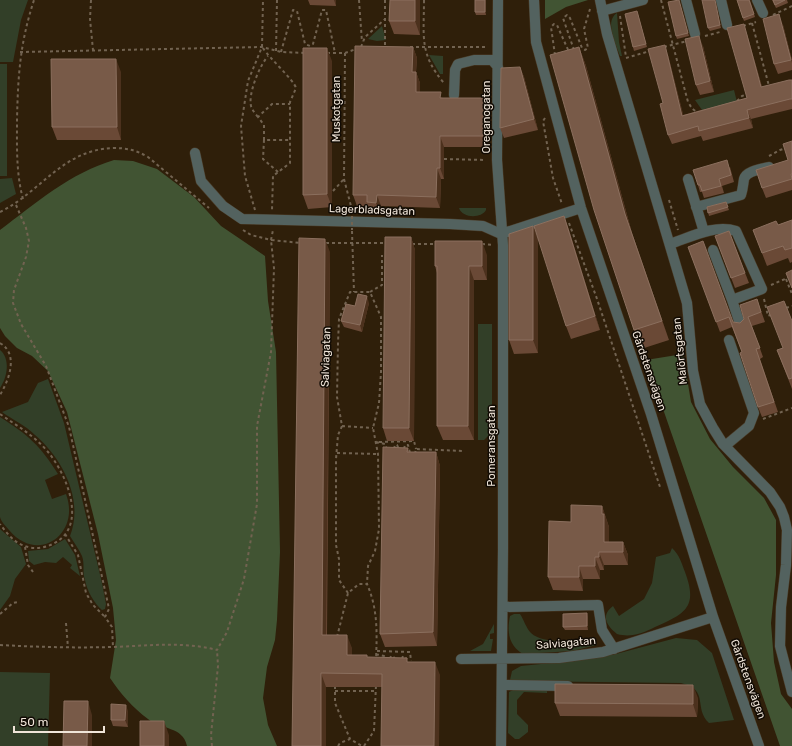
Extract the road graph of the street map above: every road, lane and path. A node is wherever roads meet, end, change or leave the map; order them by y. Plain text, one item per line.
1 (34, 0) edge
2 (91, 0) edge
3 (262, 0) edge
4 (277, 0) edge
5 (359, 0) edge
6 (385, 0) edge
7 (424, 0) edge
8 (498, 0) edge
9 (534, 0) edge
10 (600, 0) edge
11 (642, 0) edge
12 (661, 0) edge
13 (686, 0) edge
14 (721, 0) edge
15 (757, 0) edge
16 (590, 4) dead end
17 (618, 6) junction
18 (792, 6) edge
19 (602, 11) junction
20 (764, 17) junction
21 (386, 18) junction
22 (752, 23) junction
23 (729, 28) junction
24 (696, 37) junction
25 (362, 42) junction
26 (673, 45) junction
27 (377, 47) edge
28 (408, 47) edge
29 (424, 47) junction
30 (262, 48) junction
31 (661, 48) edge
32 (93, 50) junction
33 (655, 50) edge
34 (276, 51) junction
35 (20, 52) junction
36 (281, 52) junction
37 (308, 53) edge
38 (322, 53) edge
39 (335, 53) junction
40 (345, 53) junction
41 (268, 56) junction
42 (626, 58) junction
43 (554, 59) edge
44 (495, 63) junction
45 (629, 65) dead end
46 (776, 86) edge
47 (769, 87) junction
48 (762, 90) edge
49 (749, 94) edge
50 (454, 95) joint
51 (290, 104) junction
52 (733, 104) edge
53 (703, 112) edge
54 (555, 115) junction
55 (258, 117) junction
56 (264, 140) junction
57 (290, 140) junction
58 (792, 146) edge
59 (195, 153) dead end
60 (444, 159) dead end
61 (497, 160) junction
62 (766, 168) joint
63 (278, 172) junction
64 (344, 179) junction
65 (688, 179) dead end
66 (333, 191) dead end
67 (668, 197) dead end
68 (23, 199) junction
69 (16, 205) junction
70 (696, 207) junction
71 (581, 208) junction
72 (214, 211) dead end
73 (0, 212) edge
74 (565, 214) junction
75 (270, 219) junction
76 (238, 228) dead end
77 (704, 232) junction
78 (501, 234) junction
79 (271, 240) junction
80 (681, 240) junction
81 (304, 243) edge
82 (320, 243) edge
83 (352, 243) junction
84 (391, 244) edge
85 (407, 244) edge
86 (439, 244) edge
87 (479, 244) edge
88 (670, 244) junction
89 (502, 245) junction
90 (712, 250) dead end
91 (382, 255) dead end
92 (792, 276) edge
93 (786, 279) junction
94 (762, 289) junction
95 (354, 292) junction
96 (370, 292) junction
97 (792, 294) edge
98 (732, 300) junction
99 (792, 306) edge
100 (780, 311) edge
101 (774, 313) edge
102 (741, 327) edge
103 (729, 340) dead end
104 (0, 343) edge
105 (0, 395) edge
106 (792, 408) edge
107 (0, 414) edge
108 (752, 420) junction
109 (342, 426) junction
110 (373, 428) junction
111 (376, 442) junction
112 (725, 446) junction
113 (416, 449) junction
114 (399, 451) edge
115 (404, 451) edge
116 (462, 451) dead end
117 (393, 452) edge
118 (337, 453) junction
119 (378, 454) junction
120 (387, 456) edge
121 (660, 487) dead end
122 (0, 524) edge
123 (65, 534) junction
124 (25, 547) junction
125 (789, 566) edge
126 (33, 572) dead end
127 (367, 584) junction
128 (348, 593) junction
129 (18, 602) dead end
130 (503, 607) junction
131 (0, 614) edge
132 (105, 617) junction
133 (713, 617) junction
134 (66, 623) dead end
135 (336, 642) edge
136 (0, 645) edge
137 (113, 647) junction
138 (68, 648) junction
139 (614, 649) junction
140 (218, 650) junction
141 (377, 651) junction
142 (381, 651) junction
143 (376, 654) junction
144 (382, 655) junction
145 (503, 658) junction
146 (460, 659) dead end
147 (384, 660) edge
148 (390, 661) edge
149 (395, 661) edge
150 (376, 662) edge
151 (401, 662) edge
152 (407, 662) edge
153 (411, 666) edge
154 (335, 684) edge
155 (376, 684) edge
156 (502, 685) junction
157 (579, 686) edge
158 (335, 691) junction
159 (375, 691) junction
160 (792, 692) edge
161 (350, 739) junction
162 (212, 746) edge
163 (338, 746) edge
164 (363, 746) edge
165 (500, 746) edge
166 (759, 746) edge

1 - 35 path
2 - 32 path
3 - 30 path
4 - 34 path
5 - 25 path
6 - 21 path
7 - 29 path
8 - 44 street, Oreganogatan
9 - 54 street, Gårdstensvägen
10 - 19 street, Malörtsgatan
11 - 17 street
12 - 26 path
13 - 24 street
14 - 23 street
15 - 20 street
16 - 43 path
17 - 19 street
17 - 42 path
18 - 20 path
19 - 88 street, Malörtsgatan
20 - 22 path
21 - 25 path
21 - 27 path
22 - 23 path
22 - 47 path
23 - 24 path
24 - 26 path
25 - 40 path
26 - 31 path
26 - 53 path
28 - 29 path
29 - 44 path
29 - 50 path
30 - 32 path
30 - 34 path
30 - 41 path
30 - 75 path
32 - 35 path
33 - 42 path
34 - 36 path
35 - 68 path
36 - 37 path
36 - 39 path
38 - 39 path
39 - 40 path
40 - 64 path, Muskotgatan
41 - 51 path
41 - 55 path
42 - 45 path
44 - 50 street
44 - 61 street, Oreganogatan
46 - 47 path
47 - 48 path
49 - 52 path
51 - 55 path
51 - 57 path
54 - 71 street, Gårdstensvägen
54 - 74 path
55 - 56 path
56 - 57 path
56 - 63 path
57 - 63 path
58 - 62 path
59 - 75 street, Lagerbladsgatan
60 - 61 path
61 - 78 street, Oreganogatan
62 - 70 street
63 - 75 path
64 - 66 path
64 - 83 path, Muskotgatan, bridge
65 - 70 street
67 - 80 path
68 - 69 path
68 - 72 path
69 - 73 path
69 - 132 path
70 - 77 street
71 - 74 street
71 - 133 street, Gårdstensvägen
74 - 78 street
74 - 121 path
75 - 78 street, Lagerbladsgatan
75 - 79 path
76 - 79 path
77 - 80 street
77 - 94 street
78 - 89 street, Pomeransgatan
79 - 81 path
79 - 140 path
80 - 88 street
82 - 83 path
83 - 84 path
83 - 95 path, Muskotgatan
85 - 86 path
87 - 89 path
88 - 112 street, Malörtsgatan
89 - 130 street, Pomeransgatan
90 - 98 street
91 - 96 path
92 - 93 path
93 - 94 path
93 - 97 path
94 - 98 street
94 - 101 path
95 - 96 path
95 - 109 path, Salviagatan
96 - 110 path
98 - 102 street
99 - 100 path
103 - 108 street
104 - 105 path
106 - 108 path
107 - 123 path
108 - 112 street
109 - 110 path
109 - 118 path, Salviagatan
110 - 111 path
111 - 113 path
111 - 119 path
111 - 120 path
112 - 125 street, Malörtsgatan
113 - 115 path
113 - 116 path
114 - 117 path
118 - 119 path
118 - 128 path, Salviagatan
119 - 127 path
122 - 124 path
123 - 124 path
123 - 132 path
124 - 126 path
125 - 160 street, Malörtsgatan
127 - 128 path
127 - 141 path
128 - 135 path
129 - 131 path
130 - 139 street
130 - 145 street, Pomeransgatan
132 - 137 path
133 - 139 street, Salviagatan
133 - 166 street, Gårdstensvägen
134 - 138 path
136 - 138 path
137 - 138 path
137 - 140 path
139 - 145 street, Salviagatan
140 - 162 path
141 - 142 path
141 - 143 path
142 - 144 path
142 - 153 path
143 - 144 path
143 - 150 path
144 - 147 path
145 - 146 street, Salviagatan
145 - 156 street
148 - 149 path
151 - 152 path
154 - 158 path
155 - 159 path
156 - 157 street
156 - 165 street
158 - 159 path
158 - 161 path
159 - 164 path
161 - 163 path
161 - 164 path

